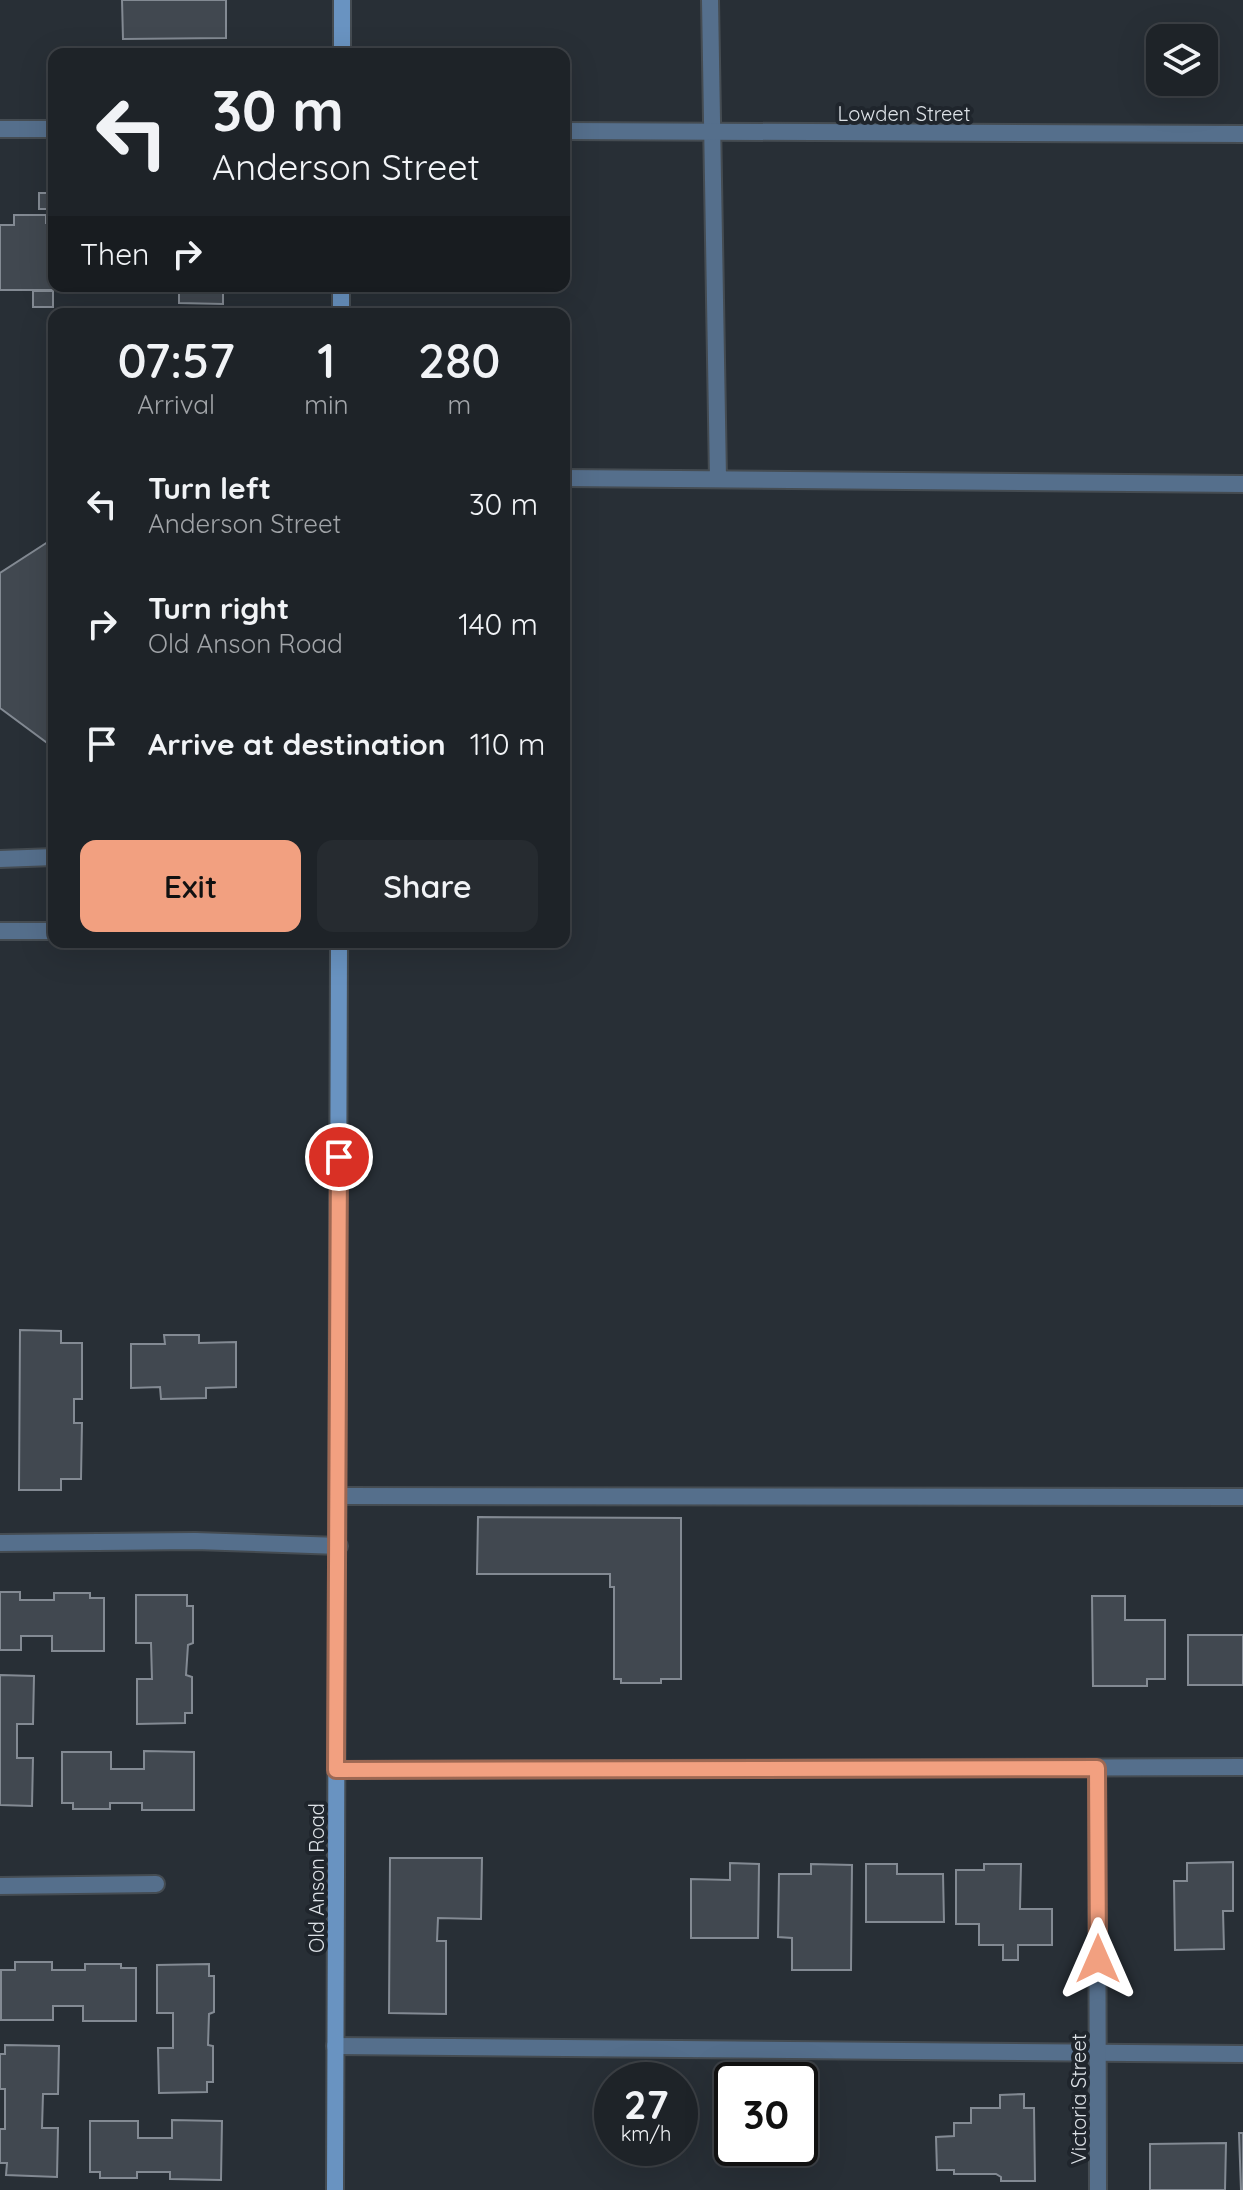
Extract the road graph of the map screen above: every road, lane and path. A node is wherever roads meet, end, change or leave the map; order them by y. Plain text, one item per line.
1 (342, 0) edge
2 (710, 0) edge
3 (342, 48) edge
4 (0, 129) edge
5 (48, 129) edge
6 (570, 131) edge
7 (711, 132) junction
8 (1243, 134) edge
9 (570, 478) edge
10 (718, 479) junction
11 (1243, 484) edge
12 (48, 857) edge
13 (0, 859) edge
14 (0, 931) edge
15 (48, 931) edge
16 (339, 948) edge
17 (339, 1496) junction
18 (1243, 1497) edge
19 (0, 1543) edge
20 (339, 1546) junction
21 (1243, 1767) edge
22 (1097, 1768) junction
23 (336, 1770) junction
24 (156, 1884) dead end
25 (0, 1886) edge
26 (335, 2046) junction
27 (1098, 2054) junction
28 (1243, 2054) edge
29 (335, 2190) edge
30 (1098, 2190) edge

1 - 3 main road
2 - 7 street
4 - 5 street
6 - 7 street, Lowden Street
7 - 8 street, Lowden Street
7 - 10 street
9 - 10 street
10 - 11 street
12 - 13 street
14 - 15 street
16 - 17 main road, Old Anson Road
17 - 18 street
17 - 20 main road, Old Anson Road
19 - 20 street
20 - 23 main road, Old Anson Road
21 - 22 street
22 - 23 street
22 - 27 street, Victoria Street
23 - 26 main road, Old Anson Road
24 - 25 street
26 - 27 street
26 - 29 main road, Old Anson Road
27 - 28 street
27 - 30 street, Victoria Street

